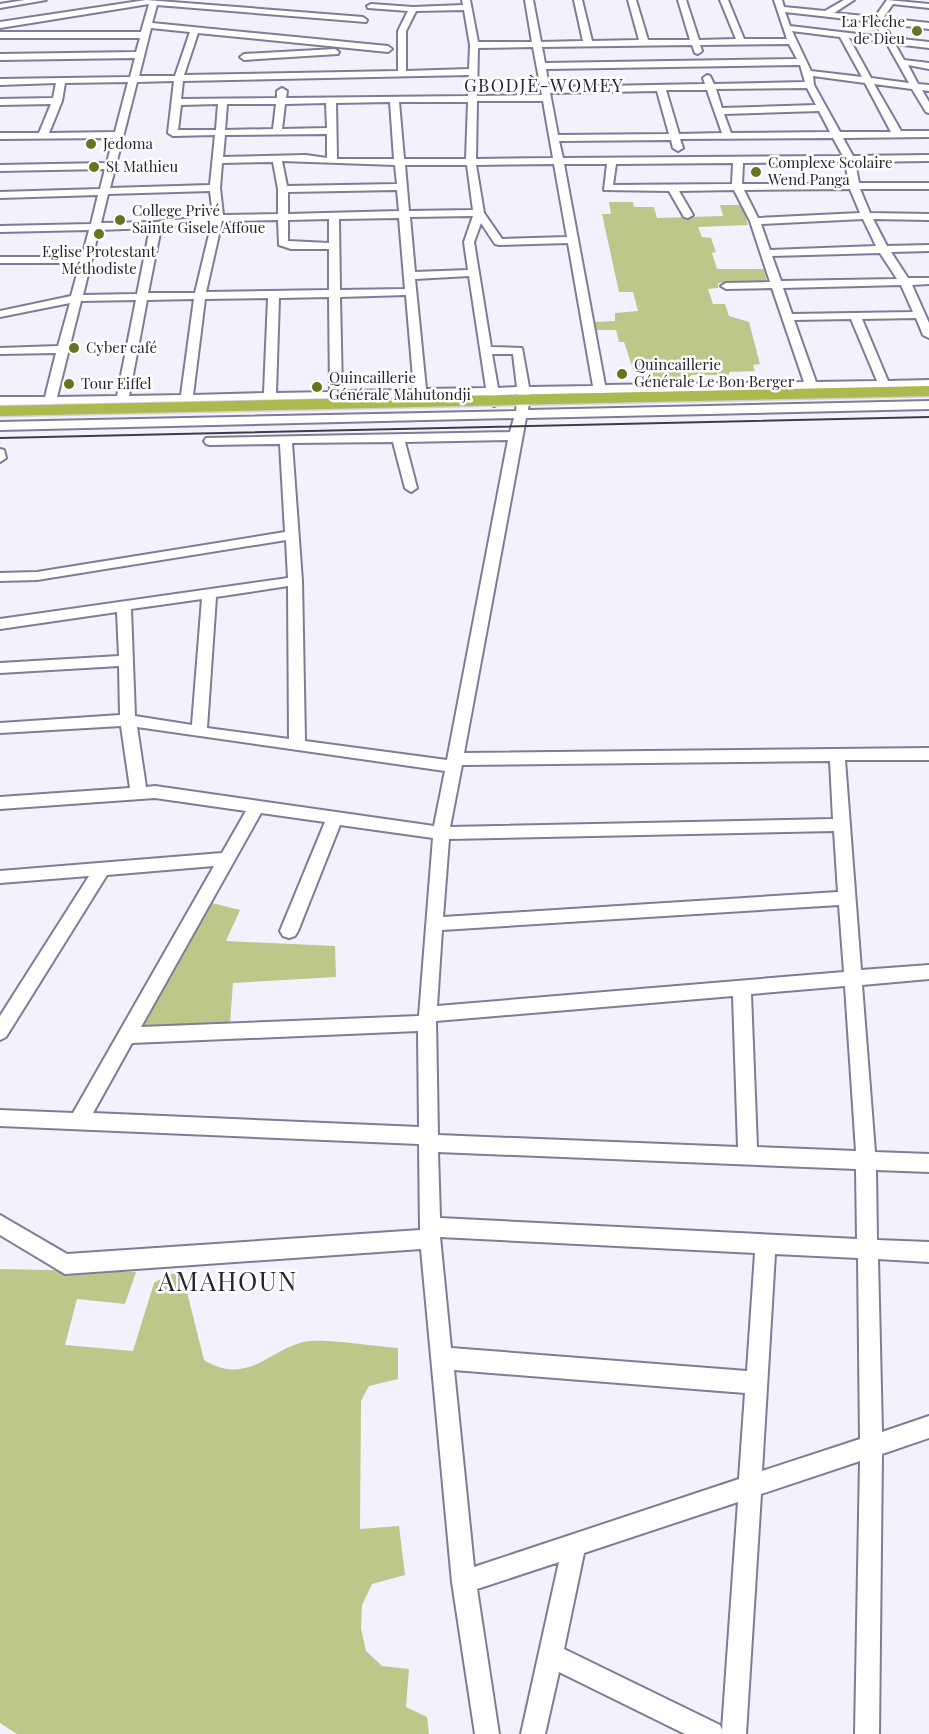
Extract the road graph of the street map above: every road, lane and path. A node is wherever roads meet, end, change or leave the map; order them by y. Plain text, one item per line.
1 (42, 0) edge
2 (165, 0) edge
3 (529, 0) edge
4 (578, 0) edge
5 (632, 0) edge
6 (682, 0) edge
7 (724, 0) edge
8 (848, 0) edge
9 (891, 0) edge
10 (154, 1) edge
11 (373, 3) edge
12 (780, 3) edge
13 (467, 4) edge
14 (0, 6) edge
15 (929, 6) edge
16 (413, 9) junction
17 (823, 13) junction
18 (877, 20) junction
19 (80, 23) junction
20 (0, 25) edge
21 (929, 26) edge
22 (786, 28) junction
23 (145, 30) junction
24 (195, 30) junction
25 (0, 35) edge
26 (843, 35) junction
27 (353, 36) junction
28 (261, 37) junction
29 (887, 40) junction
30 (741, 41) junction
31 (792, 41) junction
32 (695, 42) junction
33 (645, 43) junction
34 (537, 44) junction
35 (588, 44) junction
36 (474, 45) junction
37 (929, 45) edge
38 (402, 49) junction
39 (139, 55) junction
40 (0, 57) edge
41 (244, 57) junction
42 (801, 62) junction
43 (903, 62) junction
44 (702, 64) junction
45 (541, 66) junction
46 (929, 66) edge
47 (473, 72) junction
48 (808, 73) junction
49 (402, 74) junction
50 (283, 76) junction
51 (227, 77) junction
52 (179, 78) junction
53 (133, 79) junction
54 (867, 79) junction
55 (61, 81) junction
56 (0, 82) edge
57 (810, 84) junction
58 (914, 86) junction
59 (711, 87) junction
60 (661, 88) junction
61 (929, 88) edge
62 (546, 94) junction
63 (472, 99) junction
64 (282, 100) junction
65 (331, 100) junction
66 (394, 100) junction
67 (57, 101) junction
68 (2, 102) edge
69 (177, 102) junction
70 (223, 102) junction
71 (823, 108) junction
72 (929, 108) edge
73 (719, 111) junction
74 (0, 114) edge
75 (331, 130) junction
76 (277, 131) junction
77 (219, 132) junction
78 (929, 134) edge
79 (43, 135) junction
80 (118, 135) junction
81 (835, 135) junction
82 (898, 135) junction
83 (0, 136) edge
84 (675, 137) junction
85 (728, 137) junction
86 (555, 138) junction
87 (929, 158) edge
88 (277, 159) junction
89 (218, 160) junction
90 (850, 160) junction
91 (332, 161) junction
92 (400, 161) junction
93 (612, 161) junction
94 (682, 161) junction
95 (738, 161) junction
96 (471, 162) junction
97 (558, 162) junction
98 (111, 166) junction
99 (0, 168) edge
100 (854, 186) junction
101 (929, 186) edge
102 (402, 187) junction
103 (737, 187) junction
104 (215, 188) junction
105 (672, 188) junction
106 (283, 189) junction
107 (103, 192) junction
108 (0, 195) edge
109 (479, 213) junction
110 (404, 214) junction
111 (688, 215) dead end
112 (334, 216) junction
113 (866, 216) junction
114 (281, 217) junction
115 (929, 217) edge
116 (218, 218) junction
117 (755, 221) junction
118 (156, 225) junction
119 (94, 226) junction
120 (0, 229) edge
121 (573, 240) junction
122 (334, 246) junction
123 (929, 248) edge
124 (883, 249) junction
125 (767, 253) junction
126 (0, 260) edge
127 (86, 260) junction
128 (474, 273) junction
129 (410, 276) junction
130 (929, 281) edge
131 (905, 282) junction
132 (778, 285) junction
133 (726, 286) dead end
134 (411, 292) junction
135 (335, 293) junction
136 (274, 295) junction
137 (200, 296) junction
138 (142, 297) junction
139 (76, 298) junction
140 (0, 314) edge
141 (920, 315) junction
142 (855, 316) junction
143 (788, 317) junction
144 (929, 335) edge
145 (63, 350) junction
146 (0, 351) edge
147 (485, 351) junction
148 (929, 384) edge
149 (884, 385) junction
150 (811, 386) junction
151 (600, 389) junction
152 (929, 391) edge
153 (420, 393) junction
154 (336, 395) junction
155 (270, 397) junction
156 (929, 398) edge
157 (50, 399) junction
158 (186, 399) junction
159 (122, 400) junction
160 (0, 401) edge
161 (523, 402) junction
162 (495, 403) junction
163 (929, 405) edge
164 (0, 411) edge
165 (350, 418) junction
166 (0, 419) edge
167 (0, 426) edge
168 (514, 436) junction
169 (286, 439) junction
170 (398, 439) junction
171 (352, 440) junction
172 (210, 441) dead end
173 (0, 453) edge
174 (0, 458) edge
175 (411, 488) dead end
176 (291, 535) junction
177 (0, 577) edge
178 (295, 580) junction
179 (209, 593) junction
180 (124, 606) junction
181 (0, 624) edge
182 (125, 661) junction
183 (0, 668) edge
184 (128, 720) junction
185 (0, 728) edge
186 (199, 732) junction
187 (297, 746) junction
188 (929, 753) edge
189 (837, 756) junction
190 (454, 763) junction
191 (140, 793) junction
192 (0, 803) edge
193 (256, 807) junction
194 (335, 818) junction
195 (842, 825) junction
196 (441, 833) junction
197 (226, 859) junction
198 (103, 868) junction
199 (0, 877) edge
200 (847, 898) junction
201 (433, 924) junction
202 (289, 931) dead end
203 (929, 972) edge
204 (853, 978) junction
205 (742, 987) junction
206 (427, 1018) junction
207 (0, 1032) edge
208 (127, 1035) junction
209 (0, 1118) edge
210 (79, 1120) junction
211 (428, 1139) junction
212 (748, 1156) junction
213 (866, 1161) junction
214 (929, 1163) edge
215 (0, 1224) edge
216 (430, 1233) junction
217 (766, 1244) junction
218 (867, 1249) junction
219 (929, 1252) edge
220 (442, 1358) junction
221 (757, 1383) junction
222 (929, 1427) edge
223 (871, 1446) junction
224 (750, 1486) junction
225 (575, 1544) junction
226 (464, 1582) junction
227 (551, 1655) junction
228 (487, 1734) edge
229 (533, 1734) edge
230 (711, 1734) edge
231 (734, 1734) edge
232 (867, 1734) edge

1 - 14 street
2 - 10 street
3 - 34 street
4 - 35 street
5 - 33 street
6 - 32 street
7 - 30 street
8 - 17 street
9 - 15 street
9 - 18 street
10 - 19 street
10 - 23 street
10 - 27 street
11 - 16 street
11 - 27 street
12 - 17 street
12 - 22 street
13 - 16 street
13 - 36 street
16 - 38 street
17 - 18 street
18 - 21 street
18 - 29 street
19 - 20 street
19 - 23 street
19 - 25 street
22 - 26 street
22 - 31 street
23 - 24 street
23 - 39 street
24 - 28 street
24 - 52 street
26 - 29 street
26 - 54 street
27 - 28 street
27 - 38 street
27 - 41 street
28 - 41 street
29 - 37 street
29 - 43 street
30 - 31 street
30 - 32 street
31 - 42 street
32 - 33 street
32 - 44 street
33 - 35 street
34 - 35 street
34 - 36 street
34 - 45 street
36 - 47 street
38 - 49 street
39 - 40 street
39 - 53 street
41 - 51 street
42 - 44 street
42 - 48 street
43 - 46 street
43 - 58 street
44 - 45 street
44 - 59 street
45 - 62 street
47 - 49 street
47 - 63 street
48 - 54 street
48 - 57 street
49 - 50 street
50 - 51 street
50 - 64 street
51 - 52 street
52 - 53 street
52 - 69 street
53 - 55 street
53 - 80 street
54 - 58 street
54 - 82 street
55 - 56 street
55 - 67 street
57 - 59 street
57 - 71 street
58 - 61 street
58 - 72 street
59 - 60 street
59 - 73 street
60 - 62 street
60 - 84 street
62 - 63 street
62 - 86 street
63 - 66 street
63 - 96 street
64 - 65 street
64 - 70 street
64 - 76 street
65 - 66 street
65 - 75 street
66 - 92 street
67 - 68 street
67 - 79 street
68 - 74 street
69 - 70 street
69 - 77 street
70 - 77 street
71 - 73 street
71 - 81 street
73 - 85 street
75 - 76 street
75 - 91 street
76 - 77 street
77 - 89 street
78 - 82 street
79 - 80 street
79 - 83 street
80 - 98 street
81 - 82 street
81 - 85 street
81 - 90 street
84 - 85 street
84 - 86 street
84 - 94 street
86 - 97 street
87 - 90 street
88 - 89 street
88 - 91 street
88 - 106 street
89 - 104 street
90 - 95 street
90 - 100 street
91 - 92 street
92 - 96 street
92 - 102 street
93 - 94 street
93 - 97 street
93 - 105 street
94 - 95 street
95 - 103 street
96 - 97 street
96 - 109 street
97 - 121 street
98 - 99 street
98 - 107 street
100 - 101 street
100 - 103 street
100 - 113 street
102 - 106 street
102 - 110 street
103 - 105 street
103 - 117 street
104 - 107 street
104 - 116 street
105 - 111 street
106 - 114 street
107 - 108 street
107 - 119 street
109 - 110 street
109 - 121 street
109 - 128 street
110 - 112 street
110 - 129 street
112 - 114 street
112 - 122 street
113 - 115 street
113 - 117 street
113 - 124 street
114 - 116 street
114 - 122 street
116 - 118 street
116 - 137 street
117 - 125 street
118 - 119 street
118 - 138 street
119 - 120 street
119 - 127 street
121 - 151 street
122 - 135 street
123 - 124 street
124 - 125 street
124 - 131 street
125 - 132 street
126 - 127 street
127 - 139 street
128 - 129 street
128 - 147 street
129 - 134 street
130 - 131 street
131 - 132 street
131 - 141 street
132 - 133 street
132 - 143 street
134 - 135 street
134 - 153 street
135 - 136 street
135 - 154 street
136 - 137 street
136 - 155 street
137 - 138 street
137 - 158 street
138 - 139 street
138 - 159 street
139 - 140 street
139 - 145 street
141 - 142 street
141 - 144 street
142 - 143 street
142 - 149 street
143 - 150 street
145 - 146 street
145 - 157 street
147 - 161 street
147 - 162 street
148 - 149 street
149 - 150 street
150 - 151 street
151 - 161 street
152 - 161 highway
153 - 154 street
153 - 162 street
154 - 155 street
155 - 158 street
156 - 161 highway
157 - 159 street
157 - 160 street
158 - 159 street
161 - 162 highway
161 - 163 street
161 - 168 street
162 - 164 highway
162 - 165 street
162 - 166 highway
162 - 168 street
165 - 167 street
165 - 171 street
168 - 170 street
168 - 190 street
169 - 171 street
169 - 172 street
169 - 176 street
170 - 171 street
170 - 175 street
173 - 174 street
176 - 177 street
176 - 178 street
178 - 179 street
178 - 187 street
179 - 180 street
179 - 186 street
180 - 181 street
180 - 182 street
182 - 183 street
182 - 184 street
184 - 185 street
184 - 186 street
184 - 191 street
186 - 187 street
187 - 190 street
188 - 189 street
189 - 190 street
189 - 195 street
190 - 196 street
191 - 192 street
191 - 193 street
193 - 194 street
193 - 197 street
194 - 196 street
194 - 202 street
195 - 196 street
195 - 200 street
196 - 201 street
197 - 198 street
197 - 208 street
198 - 199 street
198 - 207 street
200 - 201 street
200 - 204 street
201 - 206 street
203 - 204 street
204 - 205 street
204 - 213 street
205 - 206 street
205 - 212 street
206 - 208 street
206 - 211 street
208 - 210 street
209 - 210 street
210 - 211 street
211 - 212 street
211 - 216 street
212 - 213 street
213 - 214 street
213 - 218 street
215 - 216 street
216 - 217 street
216 - 220 street
217 - 218 street
217 - 221 street
218 - 219 street
218 - 223 street
220 - 221 street
220 - 226 street
221 - 224 street
222 - 223 street
223 - 224 street
223 - 232 street
224 - 225 street
224 - 231 street
225 - 226 street
225 - 227 street
226 - 228 street
227 - 229 street
227 - 230 street

